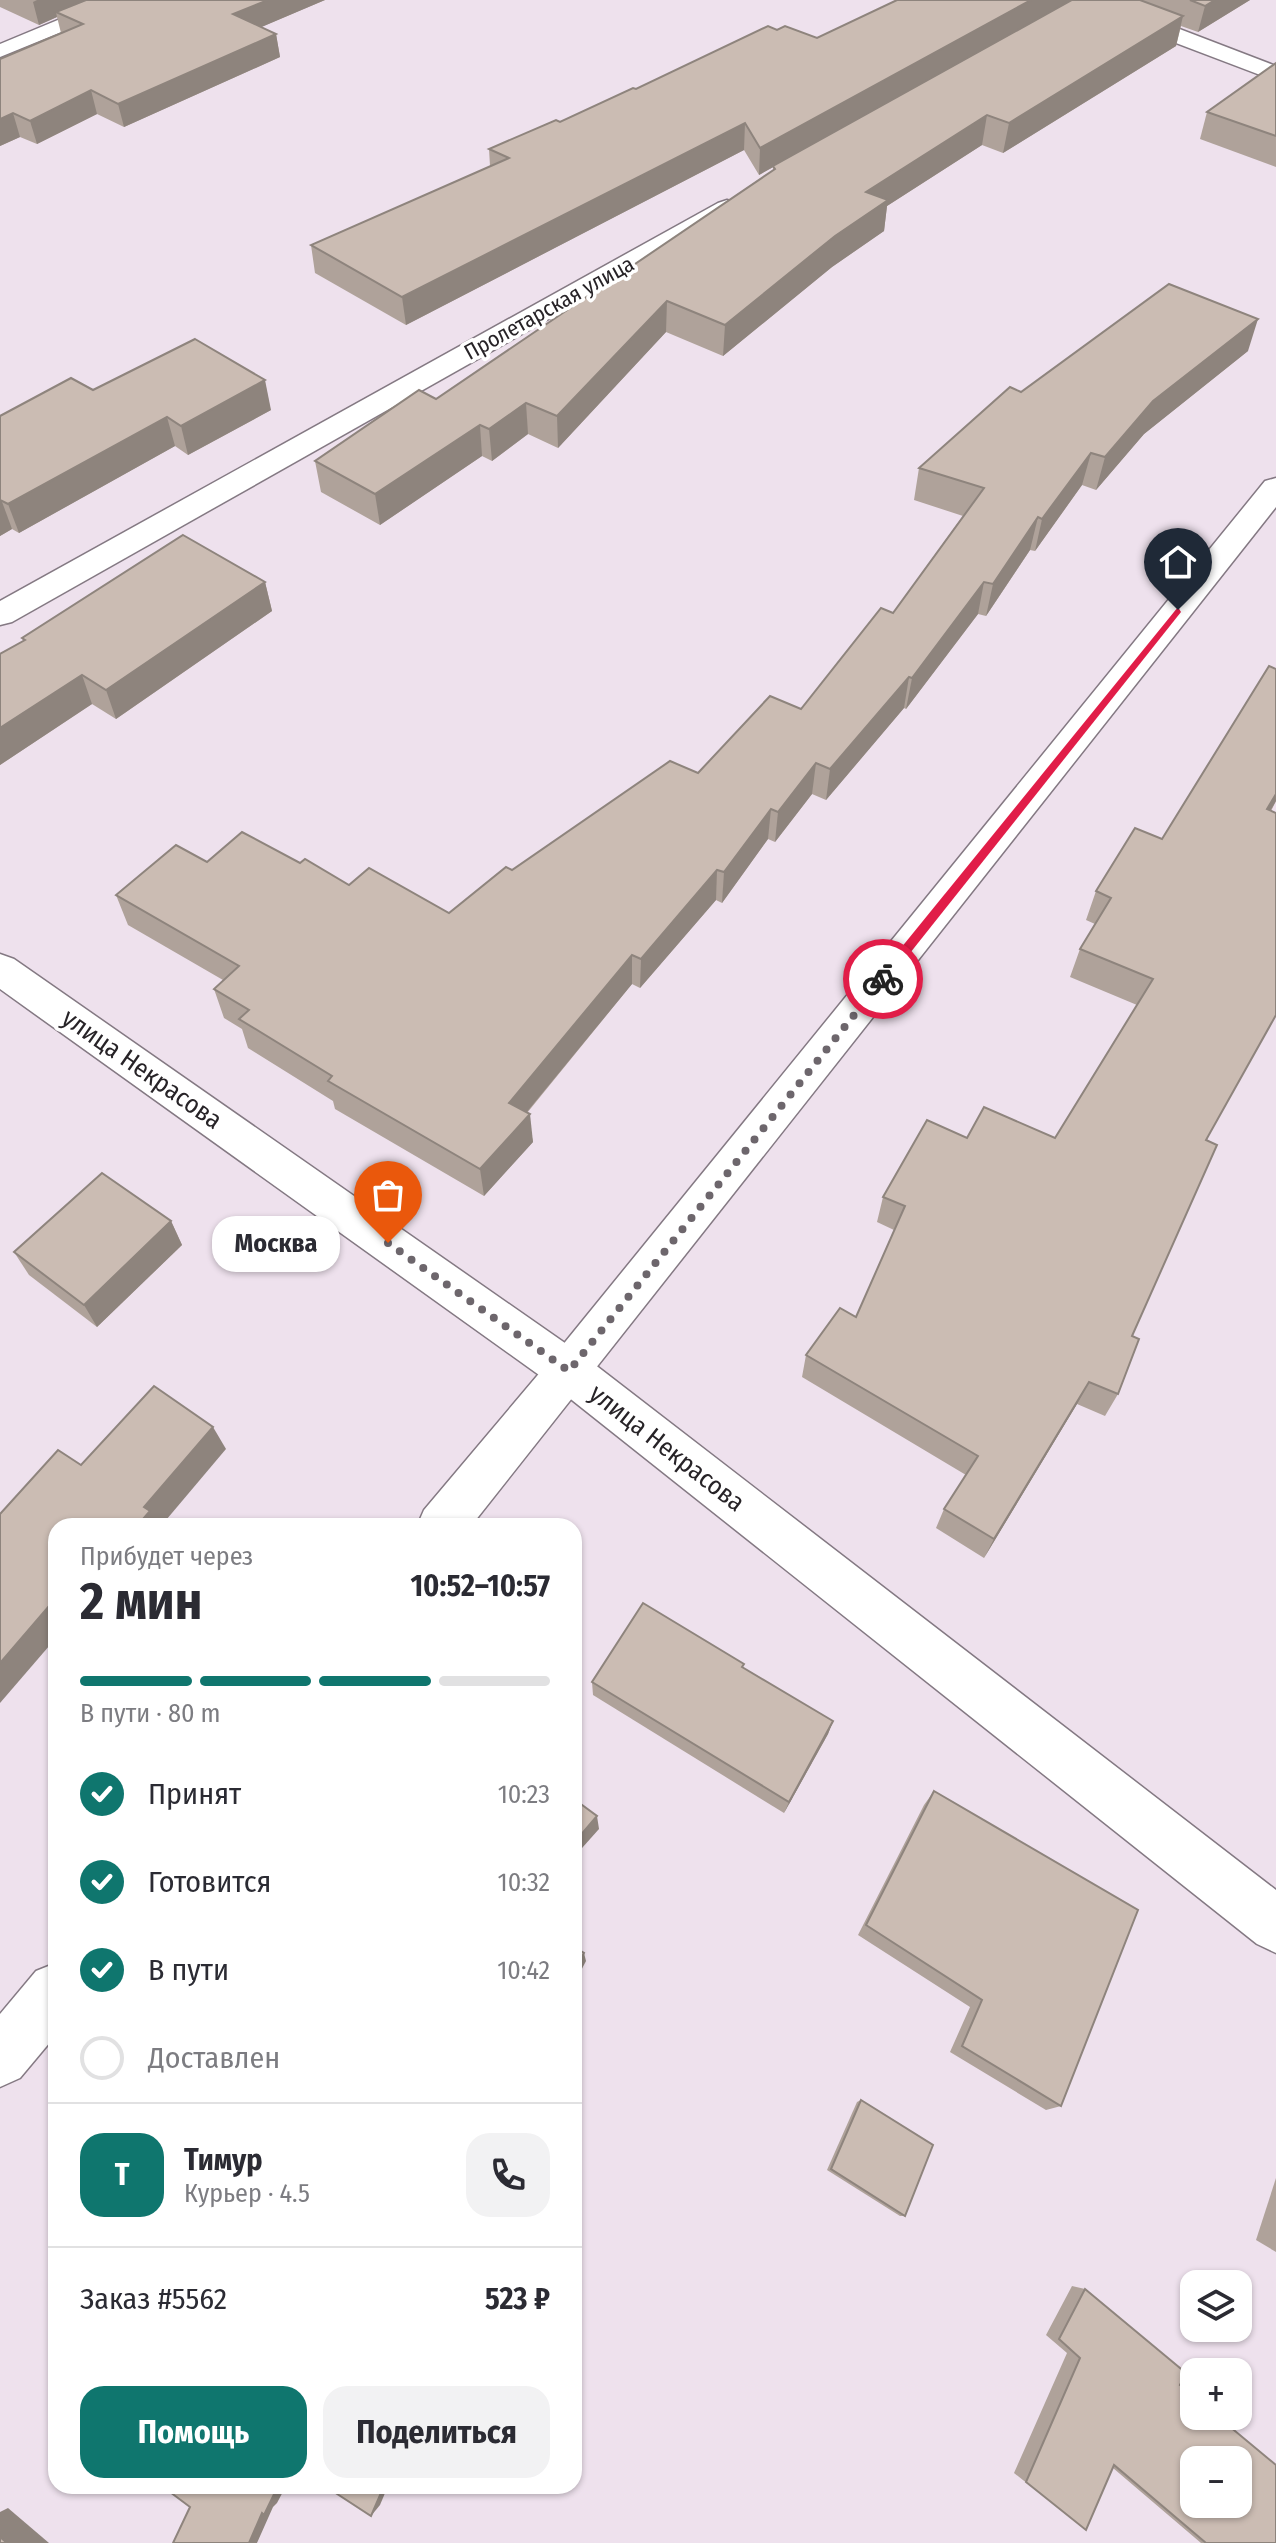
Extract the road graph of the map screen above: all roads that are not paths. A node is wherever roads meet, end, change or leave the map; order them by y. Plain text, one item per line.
1 (123, 0) edge
2 (1084, 5) edge
3 (0, 51) edge
4 (1276, 74) edge
5 (746, 197) edge
6 (1276, 487) edge
7 (0, 615) edge
8 (0, 969) edge
9 (569, 1371) junction
10 (448, 1518) edge
11 (1276, 1925) edge
12 (48, 2001) edge
13 (0, 2058) edge

1 - 3 lane
2 - 4 street
5 - 7 street, Пролетарская улица
6 - 9 street
8 - 9 street, улица Некрасова
9 - 10 street
9 - 11 street, улица Некрасова
12 - 13 street

